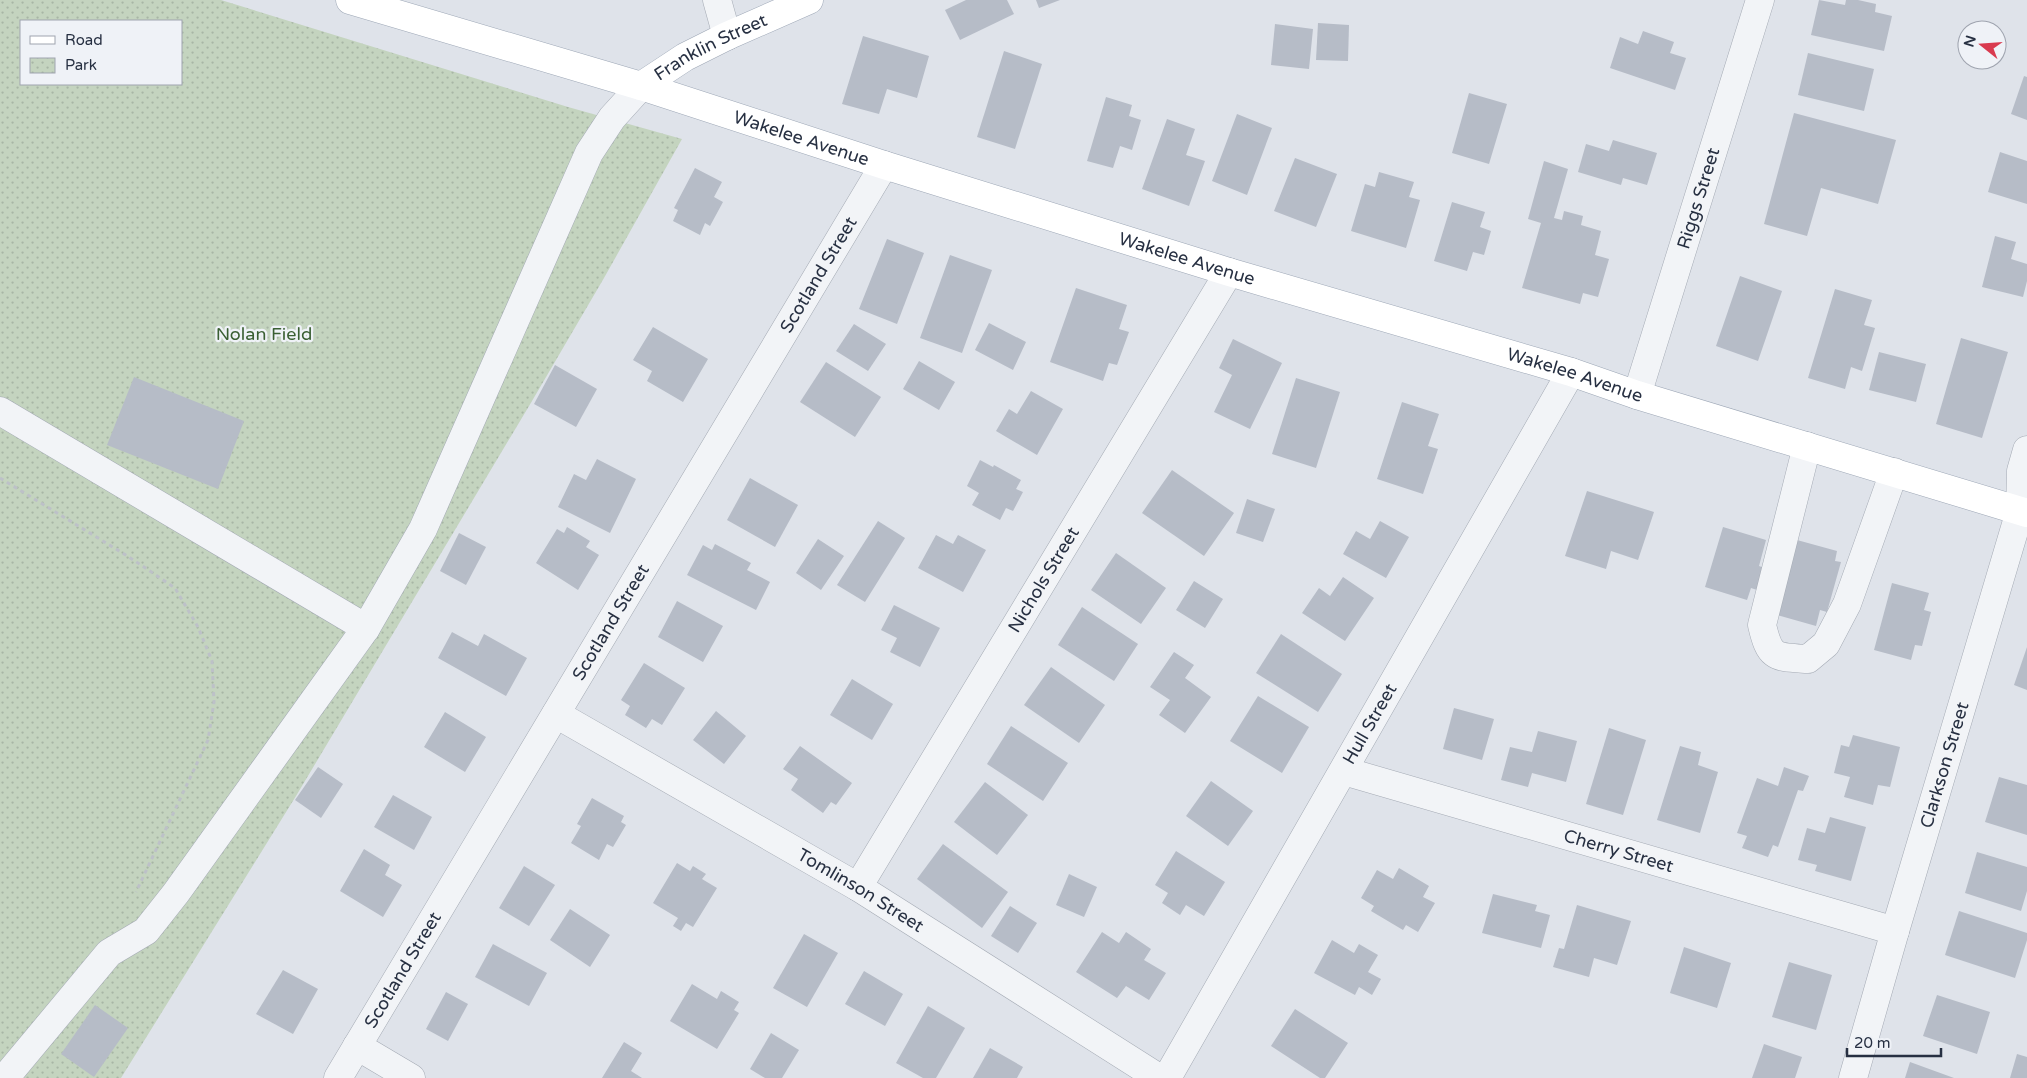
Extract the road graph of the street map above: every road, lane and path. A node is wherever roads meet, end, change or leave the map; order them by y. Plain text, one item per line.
1 (350, 0) edge
2 (717, 0) edge
3 (809, 0) edge
4 (1760, 0) edge
5 (727, 36) junction
6 (641, 86) junction
7 (884, 165) junction
8 (1229, 272) junction
9 (1571, 372) junction
10 (1637, 395) junction
11 (0, 411) edge
12 (1807, 446) junction
13 (2027, 450) edge
14 (1894, 472) junction
15 (0, 478) edge
16 (2024, 512) edge
17 (366, 628) junction
18 (556, 714) junction
19 (1344, 771) junction
20 (858, 887) junction
21 (133, 900) dead end
22 (1894, 930) junction
23 (357, 1046) junction
24 (5, 1078) edge
25 (338, 1078) edge
26 (410, 1078) edge
27 (1159, 1078) edge
28 (1167, 1078) edge
29 (1853, 1078) edge

1 - 6 main road, Wakelee Avenue
2 - 5 street
3 - 5 main road, Franklin Street
4 - 10 street, Riggs Street
5 - 6 main road, Franklin Street
6 - 7 main road, Wakelee Avenue
6 - 17 street
7 - 8 main road, Wakelee Avenue
7 - 18 street, Scotland Street
8 - 9 main road, Wakelee Avenue
8 - 20 street, Nichols Street
9 - 10 main road, Wakelee Avenue
9 - 19 street, Hull Street
10 - 12 main road, Wakelee Avenue
11 - 17 street
12 - 14 main road, Wakelee Avenue
12 - 14 street
13 - 16 street, Clarkson Street
14 - 16 main road, Wakelee Avenue
15 - 21 path
16 - 22 street, Clarkson Street
17 - 24 street
18 - 20 street, Tomlinson Street
18 - 23 street, Scotland Street
19 - 22 street, Cherry Street
19 - 28 street, Hull Street
20 - 27 street, Tomlinson Street
22 - 29 street, Clarkson Street
23 - 25 street, Scotland Street
23 - 26 street

